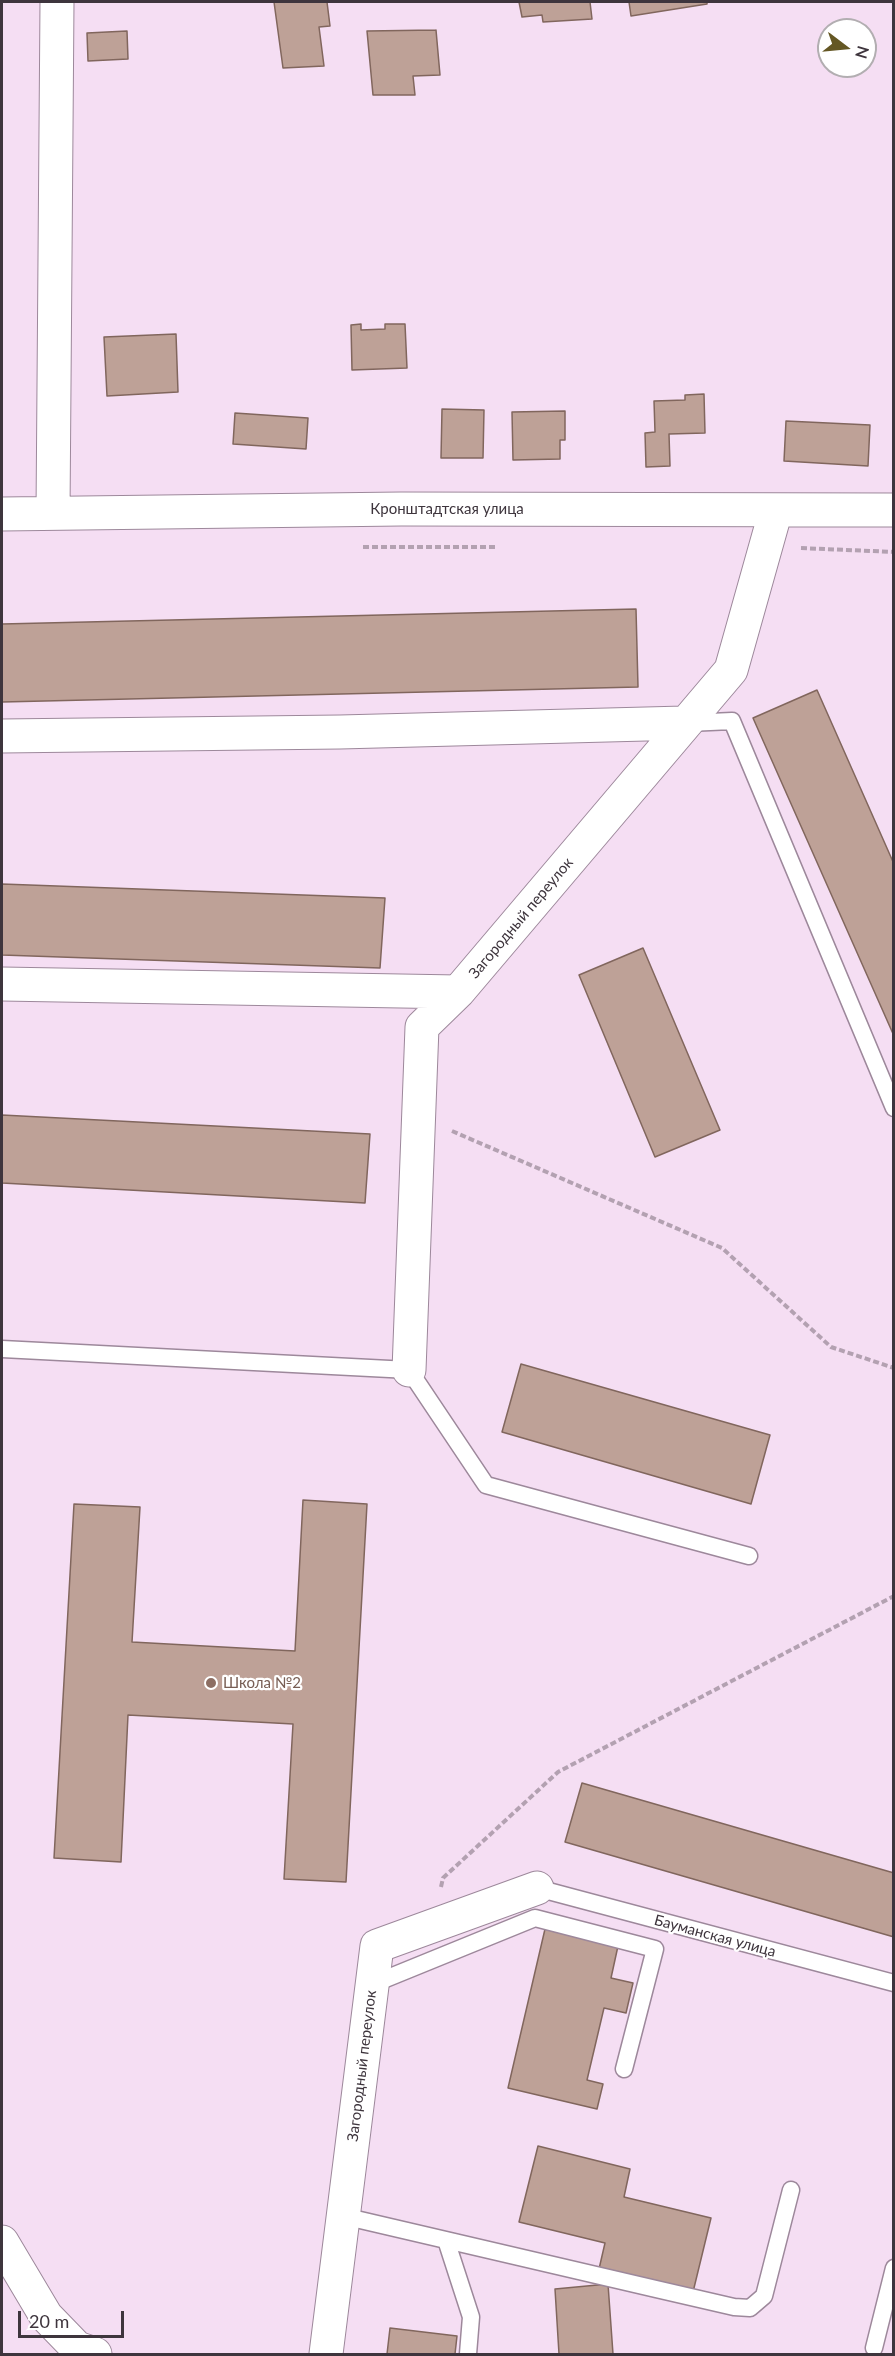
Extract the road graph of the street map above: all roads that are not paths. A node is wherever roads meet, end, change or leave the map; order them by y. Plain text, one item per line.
1 (57, 2) edge
2 (776, 510) junction
3 (894, 510) edge
4 (53, 513) junction
5 (2, 514) edge
6 (684, 723) junction
7 (2, 736) edge
8 (2, 984) edge
9 (458, 992) junction
10 (894, 1108) edge
11 (2, 1349) edge
12 (409, 1370) junction
13 (749, 1556) dead end
14 (537, 1888) joint
15 (894, 1983) edge
16 (373, 1984) junction
17 (624, 2069) dead end
18 (791, 2190) dead end
19 (343, 2216) junction
20 (447, 2240) junction
21 (2, 2242) edge
22 (894, 2268) edge
23 (874, 2348) dead end
24 (95, 2355) edge
25 (326, 2355) edge
26 (468, 2355) edge

1 - 4 street
2 - 3 street, Кронштадтская улица
2 - 4 street, Кронштадтская улица
2 - 6 street, Загородный переулок
4 - 5 street, Кронштадтская улица
6 - 7 street
6 - 9 street, Загородный переулок
6 - 10 lane
8 - 9 street
9 - 12 street, Загородный переулок
11 - 12 lane
12 - 13 lane
14 - 15 lane, Бауманская улица
14 - 16 street, Загородный переулок
16 - 17 lane
16 - 19 street, Загородный переулок
18 - 20 lane
19 - 20 lane
19 - 25 street, Загородный переулок
20 - 26 lane
21 - 24 street
22 - 23 lane

